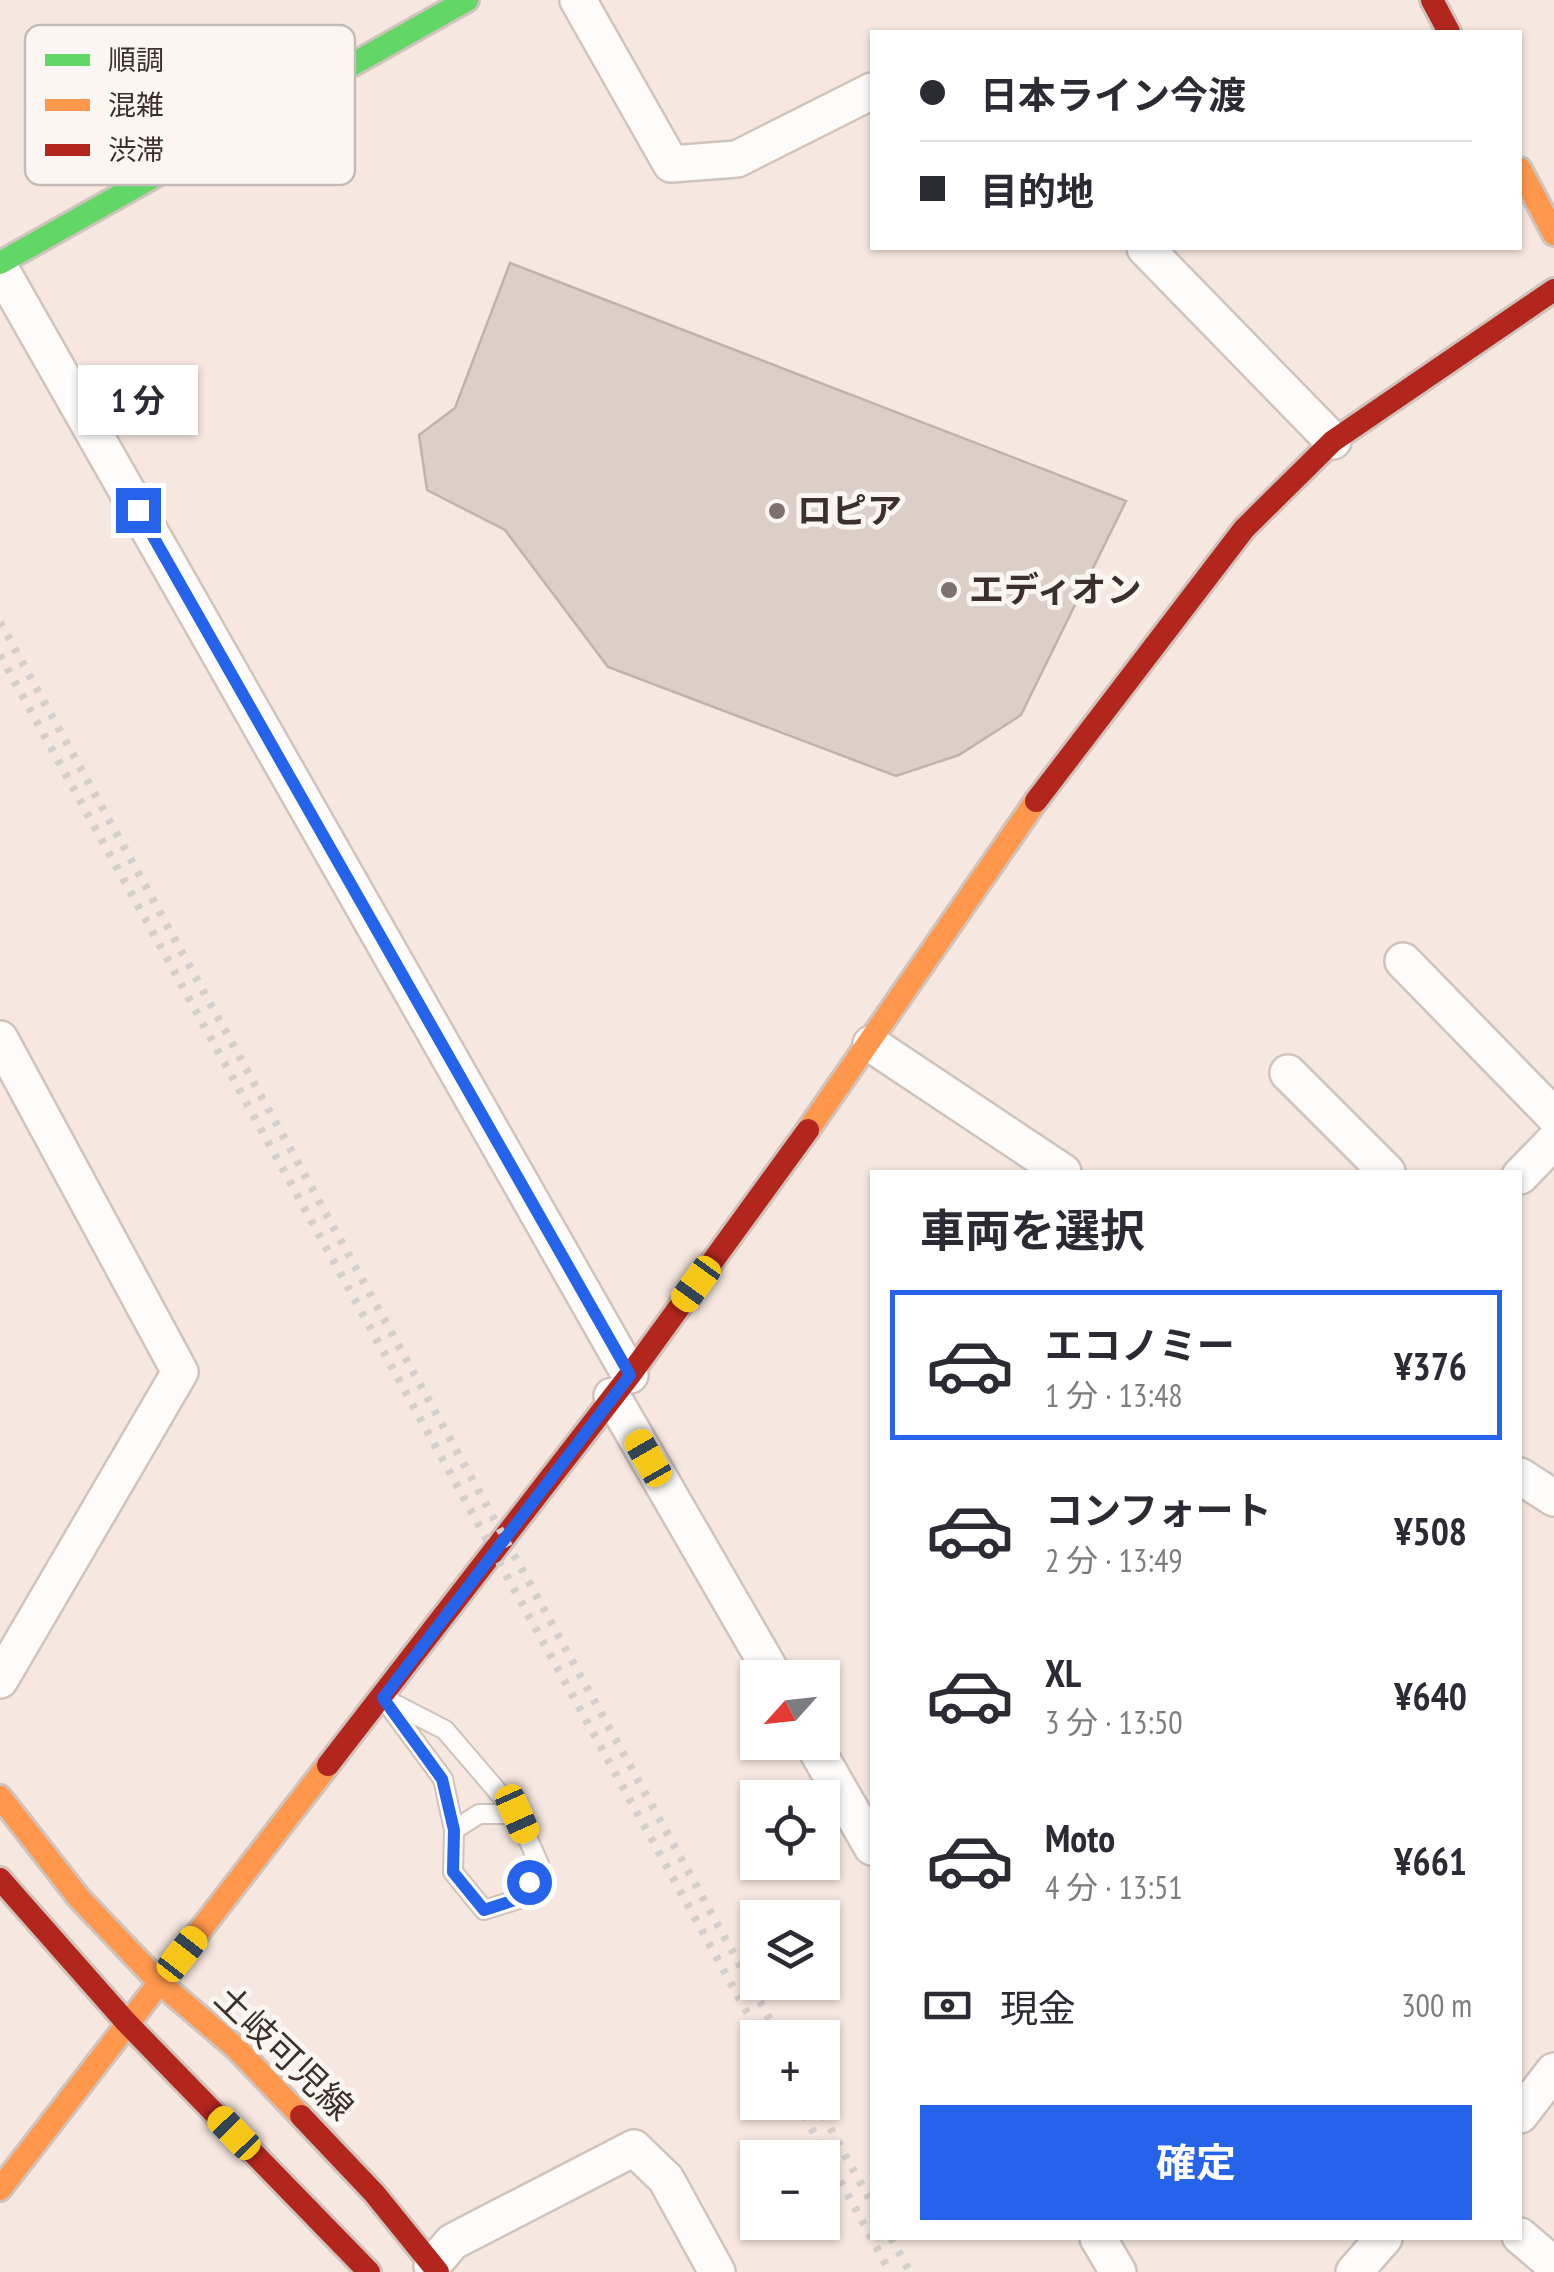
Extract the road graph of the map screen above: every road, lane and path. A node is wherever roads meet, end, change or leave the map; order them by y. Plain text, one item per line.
1 (468, 0) edge
2 (578, 0) edge
3 (1432, 0) edge
4 (1448, 30) edge
5 (355, 64) edge
6 (870, 91) edge
7 (1522, 173) edge
8 (141, 185) edge
9 (1554, 234) edge
10 (1148, 250) edge
11 (0, 265) edge
12 (1554, 290) edge
13 (1333, 441) junction
14 (1403, 961) dead end
15 (0, 1038) edge
16 (870, 1044) junction
17 (1288, 1073) dead end
18 (1554, 1116) edge
19 (1554, 1141) edge
20 (1060, 1170) edge
21 (1385, 1170) edge
22 (1522, 1174) edge
23 (621, 1385) junction
24 (1522, 1477) edge
25 (1554, 1498) edge
26 (766, 1660) edge
27 (0, 1680) edge
28 (383, 1698) junction
29 (822, 1760) edge
30 (0, 1797) edge
31 (517, 1814) junction
32 (454, 1830) junction
33 (870, 1843) edge
34 (0, 1879) edge
35 (160, 1983) junction
36 (126, 2022) junction
37 (1554, 2072) edge
38 (1522, 2112) edge
39 (0, 2188) edge
40 (1522, 2238) edge
41 (1099, 2240) edge
42 (1382, 2240) edge
43 (1554, 2264) edge
44 (435, 2269) edge
45 (369, 2272) edge
46 (717, 2272) edge
47 (1118, 2272) edge
48 (1354, 2272) edge

1 - 5 street
2 - 6 street
3 - 4 street
7 - 9 street
8 - 11 street
10 - 13 street
11 - 23 street
12 - 13 street
13 - 16 street
14 - 18 street
15 - 27 street
16 - 20 street
16 - 23 street
17 - 21 street
19 - 22 street
23 - 26 street
23 - 28 street
24 - 25 street
28 - 31 lane
28 - 32 lane
28 - 35 street
29 - 33 street
30 - 35 street, 土岐可児線
31 - 32 lane
31 - 32 lane
34 - 36 street
35 - 36 street
35 - 44 street, 土岐可児線
36 - 39 street
36 - 45 street
37 - 38 street
40 - 43 street
41 - 47 street
42 - 48 street
44 - 46 street

